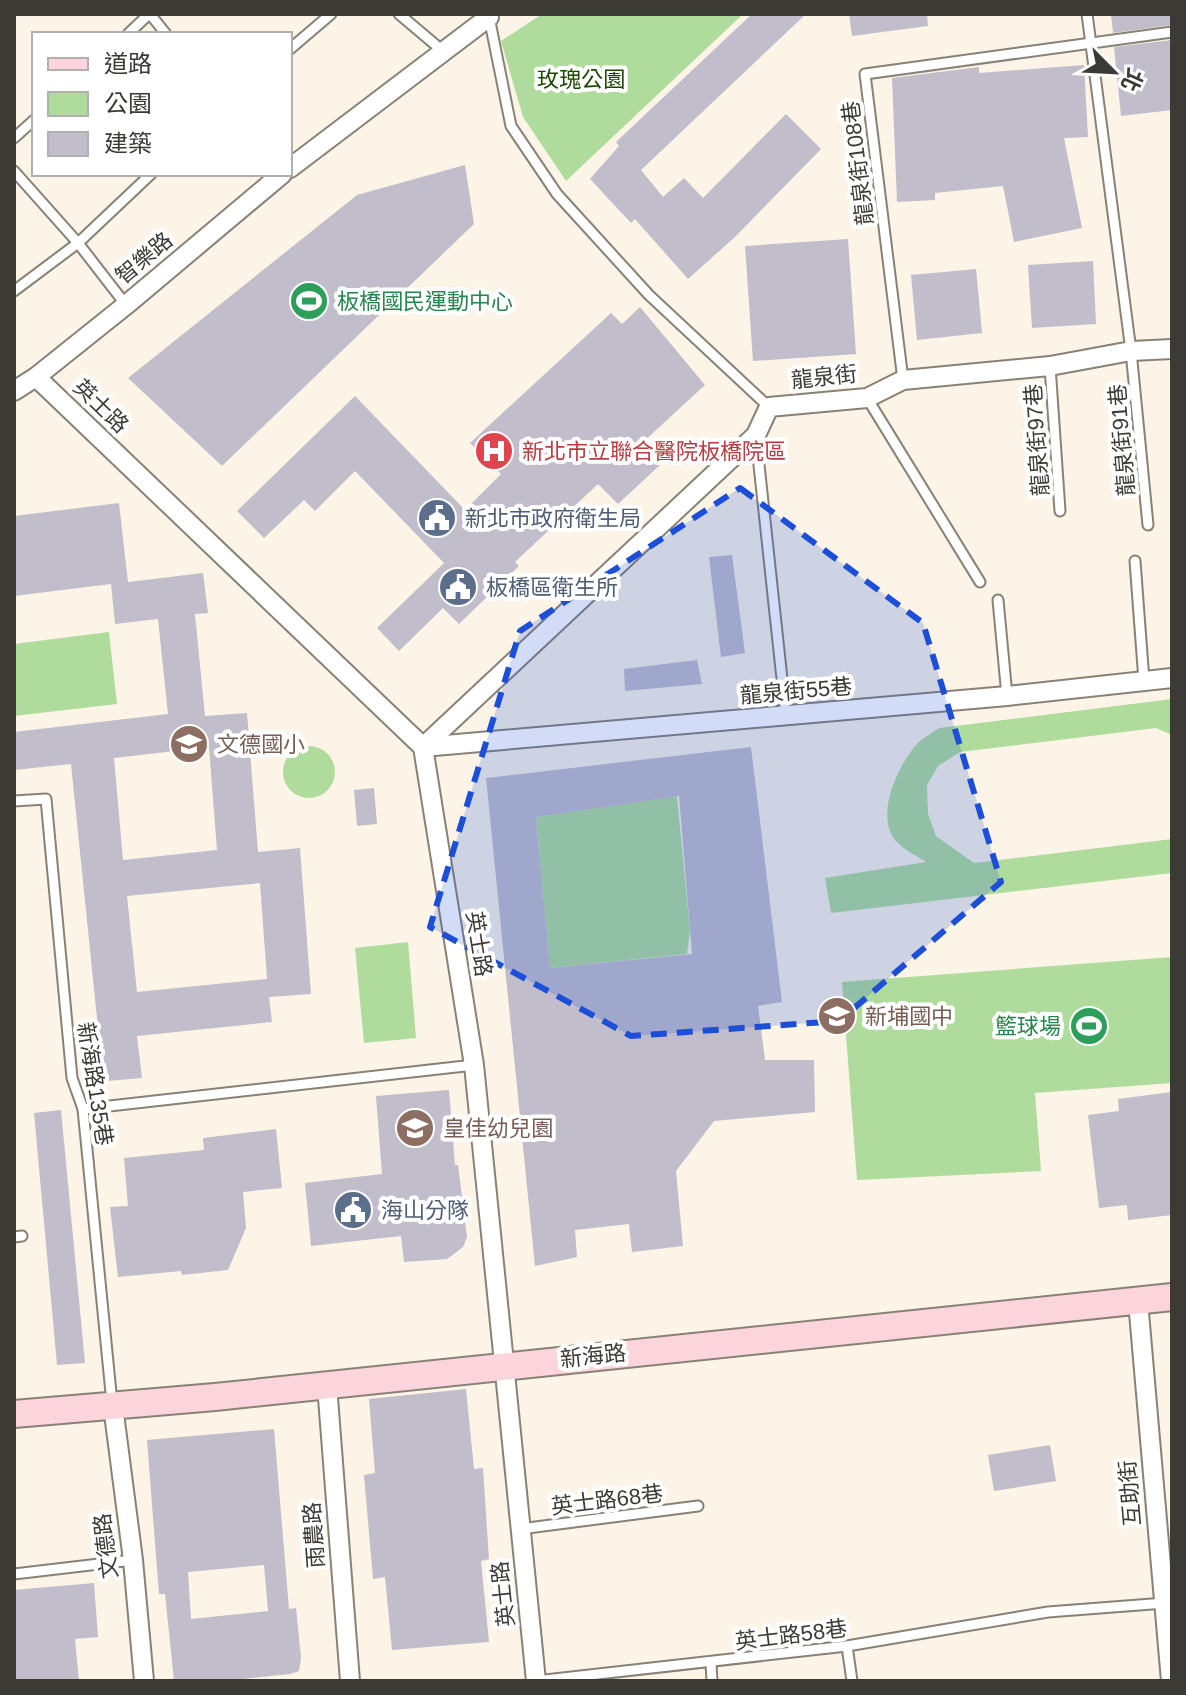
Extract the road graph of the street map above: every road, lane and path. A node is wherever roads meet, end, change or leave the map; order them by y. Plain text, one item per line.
1 (150, 14) edge
2 (331, 14) edge
3 (399, 14) edge
4 (1087, 14) edge
5 (484, 17) edge
6 (130, 32) edge
7 (164, 32) edge
8 (1172, 32) edge
9 (1092, 44) junction
10 (292, 47) edge
11 (444, 52) junction
12 (32, 122) edge
13 (14, 138) edge
14 (292, 166) edge
15 (14, 171) edge
16 (149, 176) edge
17 (279, 176) edge
18 (78, 243) junction
19 (14, 291) edge
20 (126, 305) junction
21 (1172, 349) edge
22 (1131, 351) junction
23 (1050, 366) junction
24 (36, 377) junction
25 (903, 380) junction
26 (14, 391) edge
27 (867, 398) junction
28 (769, 407) junction
29 (756, 435) junction
30 (1060, 511) dead end
31 (1148, 525) dead end
32 (1135, 561) dead end
33 (980, 582) dead end
34 (998, 600) dead end
35 (1172, 678) edge
36 (1144, 681) junction
37 (1007, 696) junction
38 (786, 716) junction
39 (423, 747) junction
40 (14, 801) edge
41 (474, 1065) junction
42 (83, 1109) junction
43 (1172, 1297) edge
44 (1138, 1301) junction
45 (504, 1365) junction
46 (327, 1385) junction
47 (113, 1406) junction
48 (14, 1414) edge
49 (698, 1506) dead end
50 (520, 1529) junction
51 (133, 1560) junction
52 (14, 1574) edge
53 (1168, 1603) edge
54 (847, 1646) junction
55 (711, 1663) junction
56 (144, 1681) edge
57 (350, 1681) edge
58 (534, 1681) edge
59 (712, 1681) edge
60 (852, 1681) edge
61 (1171, 1681) edge

1 - 6 lane
1 - 7 lane
2 - 10 lane
3 - 11 lane
4 - 9 lane
5 - 11 street
5 - 28 lane
8 - 9 lane, 龍泉街108巷
9 - 22 lane
9 - 25 lane, 龍泉街108巷
11 - 14 street
12 - 13 lane
15 - 18 lane
16 - 18 lane
17 - 20 street, 智樂路
18 - 19 lane
18 - 20 lane
20 - 24 street, 智樂路
21 - 22 street, 龍泉街
22 - 23 street, 龍泉街
22 - 31 lane, 龍泉街91巷
23 - 25 street, 龍泉街
23 - 30 lane, 龍泉街97巷
24 - 26 street, 智樂路
24 - 39 street, 英士路
25 - 27 street, 龍泉街
27 - 28 street, 龍泉街
27 - 33 lane
28 - 29 street, 龍泉街
29 - 38 lane
29 - 39 street, 龍泉街
32 - 36 lane
34 - 37 lane
35 - 36 street, 龍泉街55巷
36 - 37 street, 龍泉街55巷
37 - 38 street, 龍泉街55巷
38 - 39 street, 龍泉街55巷
39 - 41 street, 英士路
40 - 42 lane, 新海路135巷
41 - 42 lane
41 - 45 street, 英士路
42 - 47 lane, 新海路135巷
43 - 44 street, 新海路
44 - 45 street, 新海路
44 - 53 street, 互助街
45 - 46 street, 新海路
45 - 50 street, 英士路
46 - 47 street, 新海路
46 - 57 street, 雨農路
47 - 48 street, 新海路
47 - 51 street, 文德路
49 - 50 lane, 英士路68巷
50 - 58 street, 英士路
51 - 52 lane
51 - 56 street, 文德路
53 - 54 lane, 英士路58巷
53 - 61 street, 互助街
54 - 55 lane, 英士路58巷
54 - 60 lane
55 - 58 lane, 英士路58巷
55 - 59 lane

